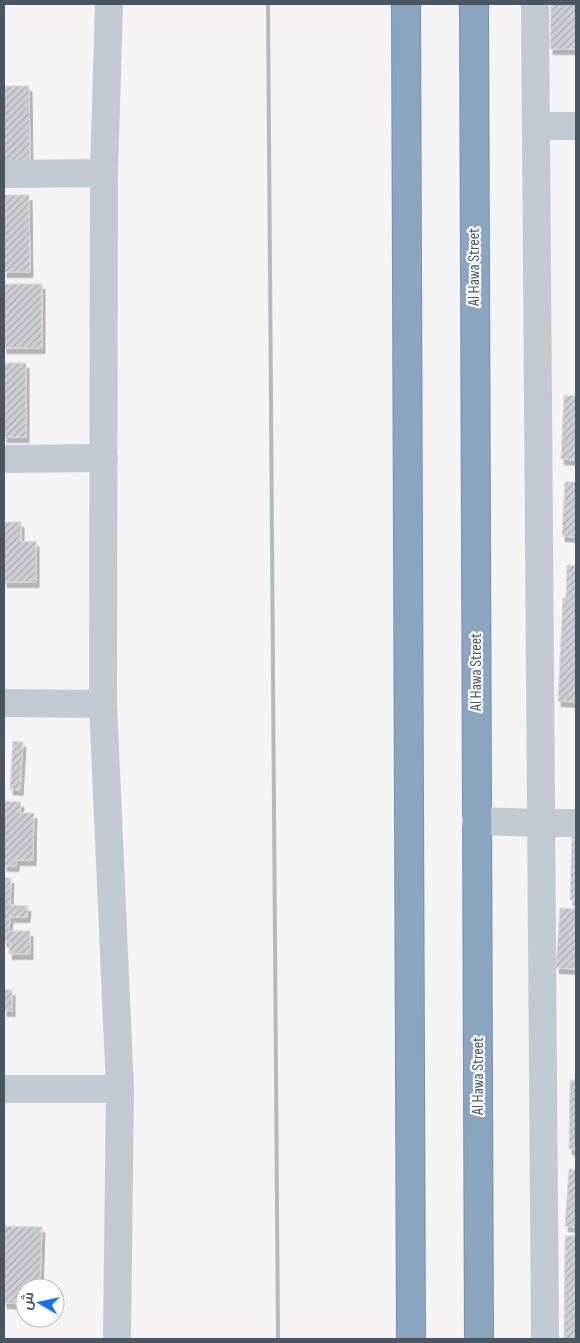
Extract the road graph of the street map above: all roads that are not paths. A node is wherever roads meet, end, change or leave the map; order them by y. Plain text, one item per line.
1 (109, 4) edge
2 (406, 4) edge
3 (474, 4) edge
4 (535, 4) edge
5 (536, 126) junction
6 (576, 126) edge
7 (104, 172) junction
8 (4, 174) edge
9 (4, 458) edge
10 (104, 458) junction
11 (4, 703) edge
12 (103, 704) junction
13 (476, 821) junction
14 (576, 822) edge
15 (540, 823) junction
16 (4, 1089) edge
17 (120, 1089) junction
18 (117, 1339) edge
19 (411, 1339) edge
20 (479, 1339) edge
21 (545, 1339) edge

1 - 7 street
2 - 19 highway
3 - 13 highway, Al Hawa Street
4 - 5 street
5 - 6 street
5 - 15 street
7 - 8 street
7 - 10 street
9 - 10 street
10 - 12 street
11 - 12 street
12 - 17 street
13 - 15 street
13 - 20 highway, Al Hawa Street
14 - 15 street
15 - 21 street
16 - 17 street
17 - 18 street

